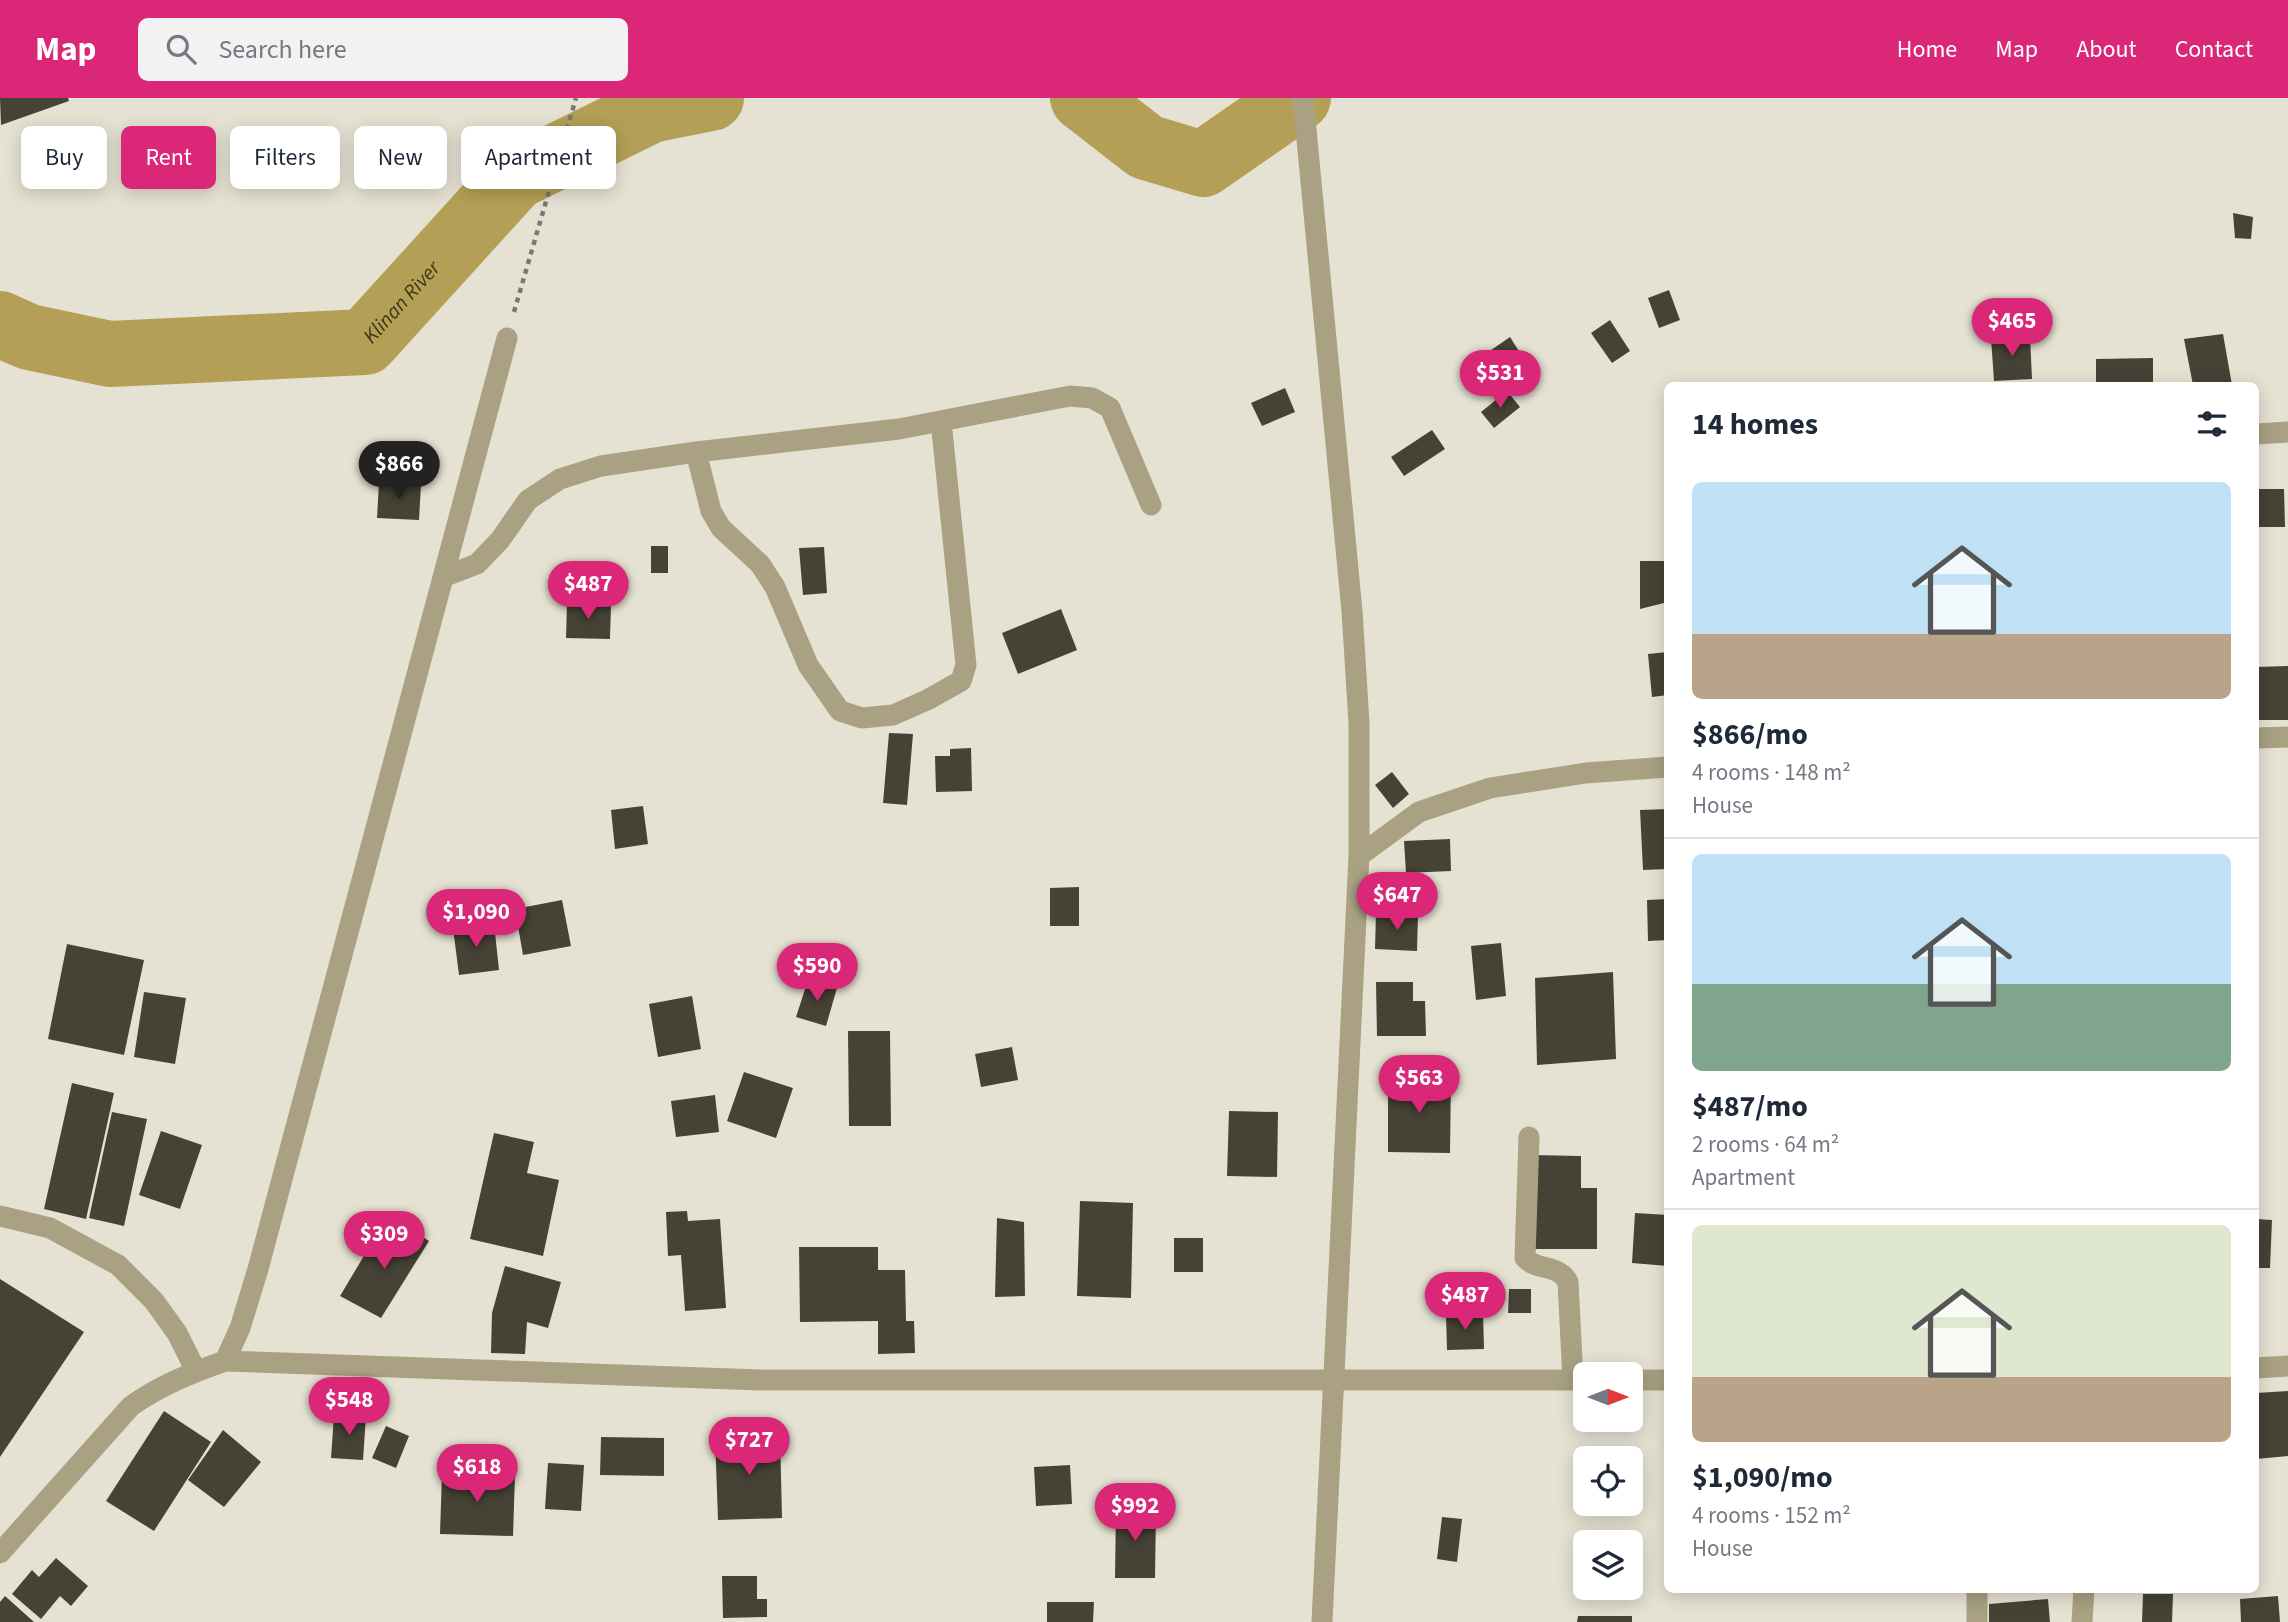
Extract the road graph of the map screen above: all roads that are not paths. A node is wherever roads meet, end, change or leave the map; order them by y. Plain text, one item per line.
1 (1303, 98) edge
2 (507, 338) road end
3 (941, 421) junction
4 (2288, 432) edge
5 (2259, 433) edge
6 (696, 452) junction
7 (1151, 505) dead end
8 (443, 577) junction
9 (2288, 737) edge
10 (2259, 738) edge
11 (1664, 767) edge
12 (1359, 856) junction
13 (1528, 1137) dead end
14 (0, 1216) edge
15 (225, 1361) junction
16 (1577, 1362) edge
17 (2288, 1366) edge
18 (2259, 1368) edge
19 (197, 1371) junction
20 (1573, 1380) edge
21 (1643, 1380) edge
22 (1664, 1380) edge
23 (1333, 1381) junction
24 (0, 1553) edge
25 (1977, 1593) edge
26 (2084, 1593) edge
27 (1322, 1622) edge
28 (1978, 1622) edge
29 (2082, 1622) edge

1 - 12 street
2 - 8 street
3 - 6 street
3 - 6 street
3 - 7 street
4 - 5 street
6 - 8 street
8 - 15 street
9 - 10 street
11 - 12 street
12 - 23 street
13 - 16 street
14 - 19 street
15 - 19 street
15 - 23 street
17 - 18 street
19 - 24 street
20 - 23 street
21 - 22 street
23 - 27 street
25 - 28 street
26 - 29 street

